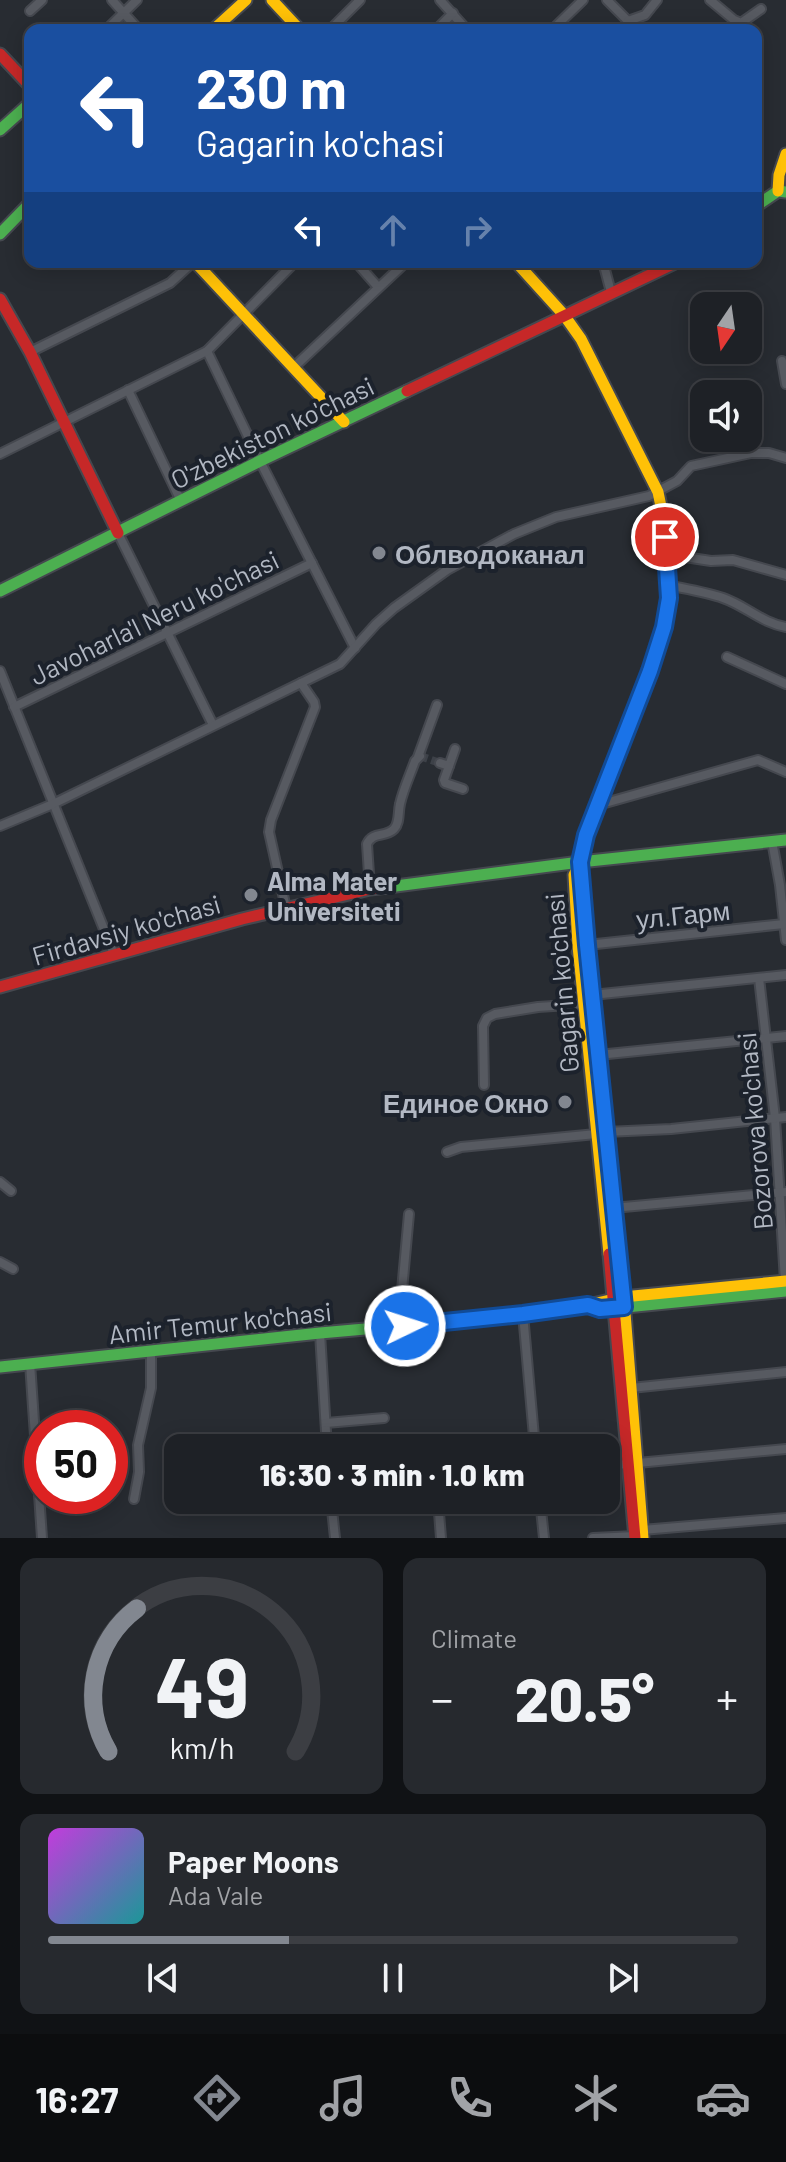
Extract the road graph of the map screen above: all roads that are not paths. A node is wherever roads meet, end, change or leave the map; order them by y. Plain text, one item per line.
1 (42, 0) edge
2 (112, 0) edge
3 (137, 0) edge
4 (246, 0) edge
5 (272, 0) edge
6 (360, 0) edge
7 (440, 0) edge
8 (583, 0) edge
9 (607, 0) edge
10 (657, 0) edge
11 (710, 0) edge
12 (761, 9) dead end
13 (30, 11) dead end
14 (124, 13) junction
15 (453, 13) junction
16 (628, 22) edge
17 (112, 24) edge
18 (134, 24) edge
19 (220, 24) edge
20 (294, 24) edge
21 (336, 24) edge
22 (442, 24) edge
23 (462, 24) edge
24 (558, 24) edge
25 (0, 54) edge
26 (24, 80) edge
27 (24, 108) edge
28 (0, 130) edge
29 (786, 154) edge
30 (782, 191) edge
31 (762, 203) edge
32 (24, 209) edge
33 (0, 234) edge
34 (187, 268) edge
35 (200, 268) edge
36 (289, 268) edge
37 (361, 268) edge
38 (399, 268) edge
39 (521, 268) edge
40 (605, 268) edge
41 (664, 268) edge
42 (378, 287) junction
43 (611, 292) junction
44 (0, 299) edge
45 (243, 314) junction
46 (564, 315) junction
47 (207, 351) junction
48 (30, 352) junction
49 (782, 361) dead end
50 (293, 368) junction
51 (786, 384) edge
52 (128, 390) junction
53 (344, 422) junction
54 (63, 423) junction
55 (0, 454) edge
56 (786, 458) edge
57 (260, 461) junction
58 (658, 492) junction
59 (181, 501) junction
60 (118, 533) junction
61 (665, 554) junction
62 (312, 563) junction
63 (786, 575) edge
64 (667, 585) junction
65 (0, 591) edge
66 (786, 627) edge
67 (166, 634) junction
68 (355, 648) junction
69 (727, 657) dead end
70 (0, 671) edge
71 (301, 683) junction
72 (786, 684) edge
73 (437, 705) dead end
74 (14, 707) junction
75 (213, 725) junction
76 (455, 749) dead end
77 (786, 772) edge
78 (463, 789) dead end
79 (53, 804) junction
80 (598, 805) junction
81 (0, 826) edge
82 (786, 840) edge
83 (772, 841) junction
84 (580, 862) junction
85 (370, 889) junction
86 (286, 908) junction
87 (784, 924) edge
88 (786, 940) edge
89 (587, 945) junction
90 (114, 954) junction
91 (786, 975) edge
92 (759, 978) junction
93 (0, 987) edge
94 (588, 1000) junction
95 (786, 1036) edge
96 (767, 1038) junction
97 (598, 1055) junction
98 (484, 1085) dead end
99 (786, 1117) edge
100 (775, 1118) junction
101 (601, 1133) junction
102 (447, 1152) dead end
103 (0, 1182) edge
104 (11, 1191) dead end
105 (783, 1192) edge
106 (613, 1208) junction
107 (409, 1214) dead end
108 (0, 1262) edge
109 (13, 1269) dead end
110 (786, 1284) edge
111 (619, 1303) junction
112 (523, 1314) junction
113 (405, 1326) junction
114 (320, 1333) junction
115 (151, 1350) junction
116 (30, 1363) junction
117 (0, 1367) edge
118 (786, 1372) edge
119 (631, 1388) junction
120 (384, 1418) dead end
121 (326, 1423) junction
122 (326, 1434) edge
123 (534, 1434) edge
124 (786, 1449) edge
125 (633, 1462) junction
126 (620, 1464) edge
127 (134, 1499) dead end
128 (332, 1514) edge
129 (439, 1514) edge
130 (541, 1514) edge
131 (786, 1518) edge
132 (639, 1535) edge
133 (42, 1538) edge
134 (335, 1538) edge
135 (441, 1538) edge
136 (544, 1538) edge
137 (593, 1538) edge

1 - 13 street
2 - 14 street
3 - 14 street
4 - 19 main road
5 - 20 main road
6 - 21 street
7 - 15 street
8 - 24 street
9 - 16 street
10 - 16 street
11 - 12 street
14 - 17 street
14 - 18 street
15 - 22 street
15 - 23 street
25 - 26 main road
27 - 28 main road
29 - 30 main road
30 - 31 main road
32 - 33 main road
34 - 48 street
35 - 45 main road
36 - 45 street
37 - 42 street
38 - 42 street
39 - 46 main road
40 - 43 street
41 - 43 main road, O'zbekiston ko'chasi
42 - 50 street
43 - 46 main road, O'zbekiston ko'chasi
44 - 48 main road
45 - 47 street
45 - 50 main road
46 - 53 main road, O'zbekiston ko'chasi
46 - 58 main road
47 - 52 street
47 - 57 street
48 - 54 main road
49 - 51 street
50 - 53 main road
52 - 54 street
52 - 59 street
53 - 57 main road, O'zbekiston ko'chasi
54 - 55 street
54 - 60 main road
56 - 58 street
57 - 59 main road, O'zbekiston ko'chasi
57 - 62 street
58 - 61 main road
58 - 68 street
59 - 60 main road, O'zbekiston ko'chasi
60 - 65 main road, O'zbekiston ko'chasi
60 - 67 street
61 - 63 street
61 - 64 main road
62 - 67 street, Javoharla'l Neru ko'chasi
62 - 68 street
64 - 66 street
64 - 80 main road
67 - 74 street, Javoharla'l Neru ko'chasi
67 - 75 street
68 - 71 street
69 - 72 street
70 - 74 street
71 - 75 street
71 - 86 street
73 - 85 street
74 - 79 street
75 - 79 street
76 - 78 street
77 - 80 street
79 - 81 street
79 - 90 street
80 - 84 main road
82 - 83 main road, Firdavsiy ko'chasi
83 - 84 main road, Firdavsiy ko'chasi
83 - 87 street
84 - 85 main road, Firdavsiy ko'chasi
84 - 89 main road, Gagarin ko'chasi
84 - 94 main road, Gagarin ko'chasi
85 - 86 main road, Firdavsiy ko'chasi
86 - 90 main road, Firdavsiy ko'chasi
87 - 88 street
87 - 89 street, ул.Гарм
89 - 94 main road, Gagarin ko'chasi
90 - 93 main road, Firdavsiy ko'chasi
91 - 92 street
92 - 94 street
92 - 96 street, Bozorova ko'chasi
94 - 97 main road, Gagarin ko'chasi
94 - 98 street
94 - 101 main road, Gagarin ko'chasi
95 - 96 street
96 - 97 street
96 - 100 street, Bozorova ko'chasi
97 - 101 main road, Gagarin ko'chasi
99 - 100 street
100 - 101 street
100 - 105 street, Bozorova ko'chasi
101 - 102 street
101 - 106 main road, Gagarin ko'chasi
101 - 111 main road, Gagarin ko'chasi
103 - 104 street
105 - 106 street
105 - 110 street, Bozorova ko'chasi
106 - 111 main road, Gagarin ko'chasi
107 - 113 street
108 - 109 street
110 - 111 main road, Amir Temur ko'chasi
111 - 112 main road, Amir Temur ko'chasi
111 - 119 main road, Gagarin ko'chasi
111 - 125 main road, Gagarin ko'chasi
112 - 113 main road, Amir Temur ko'chasi
112 - 123 street
113 - 114 main road, Amir Temur ko'chasi
114 - 115 main road, Amir Temur ko'chasi
114 - 121 street
115 - 116 main road, Amir Temur ko'chasi
115 - 127 street
116 - 117 main road, Amir Temur ko'chasi
116 - 133 street
118 - 119 street
119 - 125 main road, Gagarin ko'chasi
120 - 121 street
121 - 122 street
124 - 125 street
125 - 126 street
125 - 132 main road, Gagarin ko'chasi
128 - 134 street
129 - 135 street
130 - 136 street
131 - 132 street
132 - 137 street

